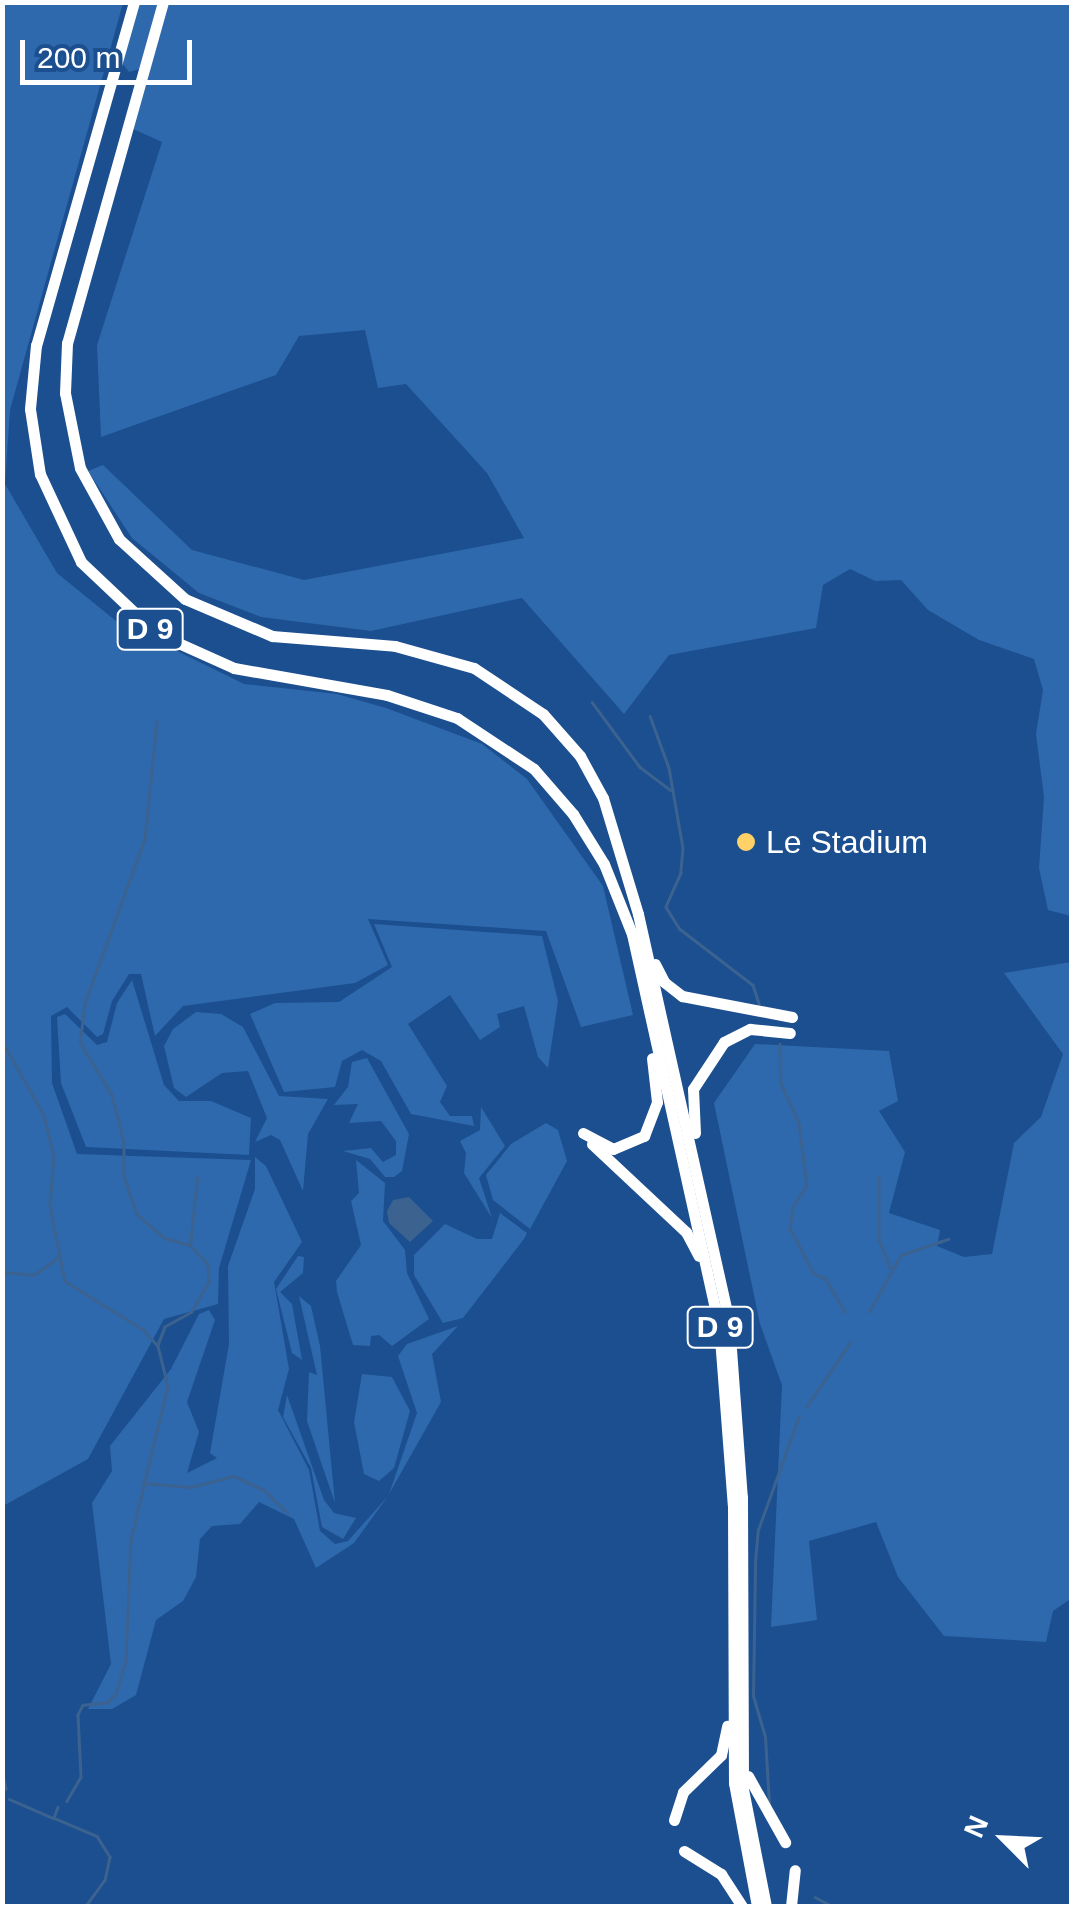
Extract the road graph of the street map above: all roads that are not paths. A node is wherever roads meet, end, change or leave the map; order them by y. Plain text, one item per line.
1 (134, 2) edge
2 (163, 2) edge
3 (611, 816) junction
4 (615, 890) junction
5 (792, 1017) dead end
6 (790, 1033) dead end
7 (711, 1236) junction
8 (728, 1399) junction
9 (732, 1607) junction
10 (742, 1652) junction
11 (674, 1820) dead end
12 (785, 1842) dead end
13 (684, 1850) dead end
14 (795, 1870) dead end
15 (742, 1906) edge
16 (756, 1906) edge
17 (766, 1906) edge
18 (791, 1906) edge

1 - 4 highway, D 9
2 - 3 highway, D 9
3 - 5 highway
3 - 7 highway, D 9
4 - 8 highway, D 9
4 - 8 highway
6 - 7 highway
7 - 10 highway, D 9
8 - 9 highway, D 9
9 - 11 highway
9 - 16 highway, D 9
10 - 12 highway
10 - 17 highway, D 9
13 - 15 highway
14 - 18 highway

